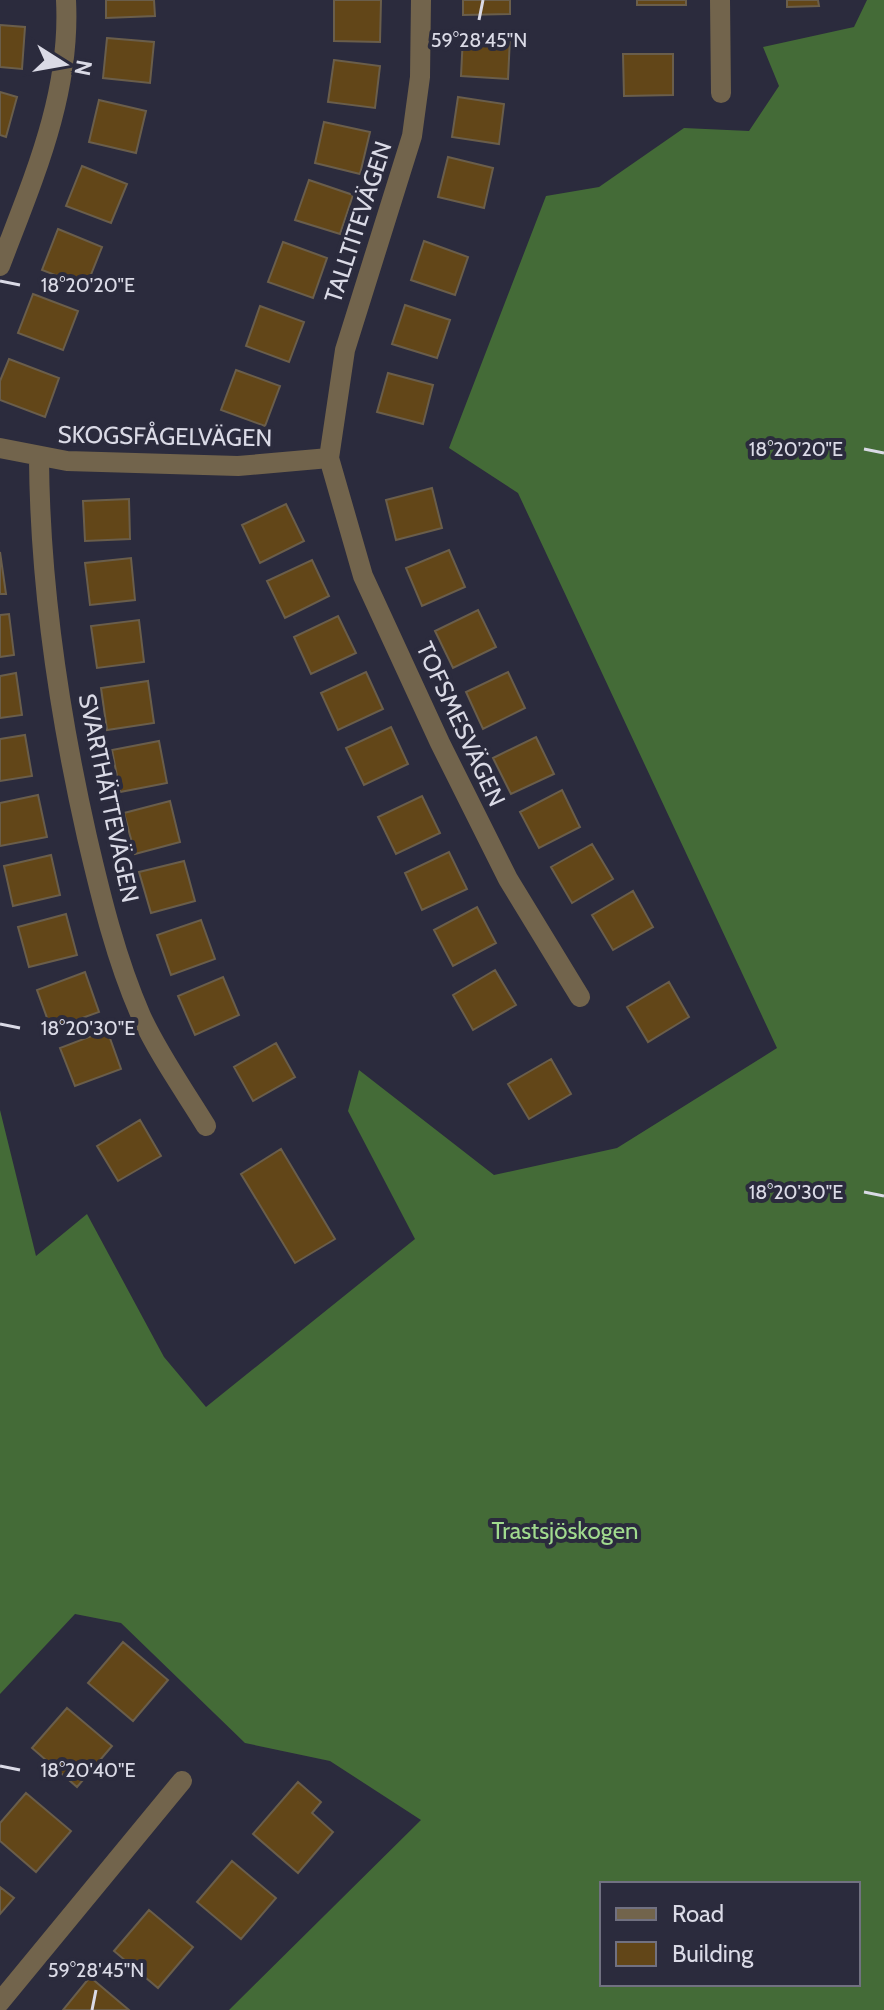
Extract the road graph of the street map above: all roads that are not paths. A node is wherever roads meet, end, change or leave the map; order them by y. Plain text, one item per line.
1 (66, 0) edge
2 (421, 0) edge
3 (720, 0) edge
4 (721, 93) dead end
5 (0, 266) edge
6 (0, 448) edge
7 (329, 458) junction
8 (39, 459) junction
9 (580, 997) dead end
10 (206, 1126) dead end
11 (182, 1781) dead end
12 (0, 2002) edge

1 - 5 street
2 - 7 street, TALLTITEVÄGEN
3 - 4 street
6 - 8 street, SKOGSFÅGELVÄGEN
7 - 8 street, SKOGSFÅGELVÄGEN
7 - 9 street, TOFSMESVÄGEN
8 - 10 street, SVARTHÄTTEVÄGEN
11 - 12 street

